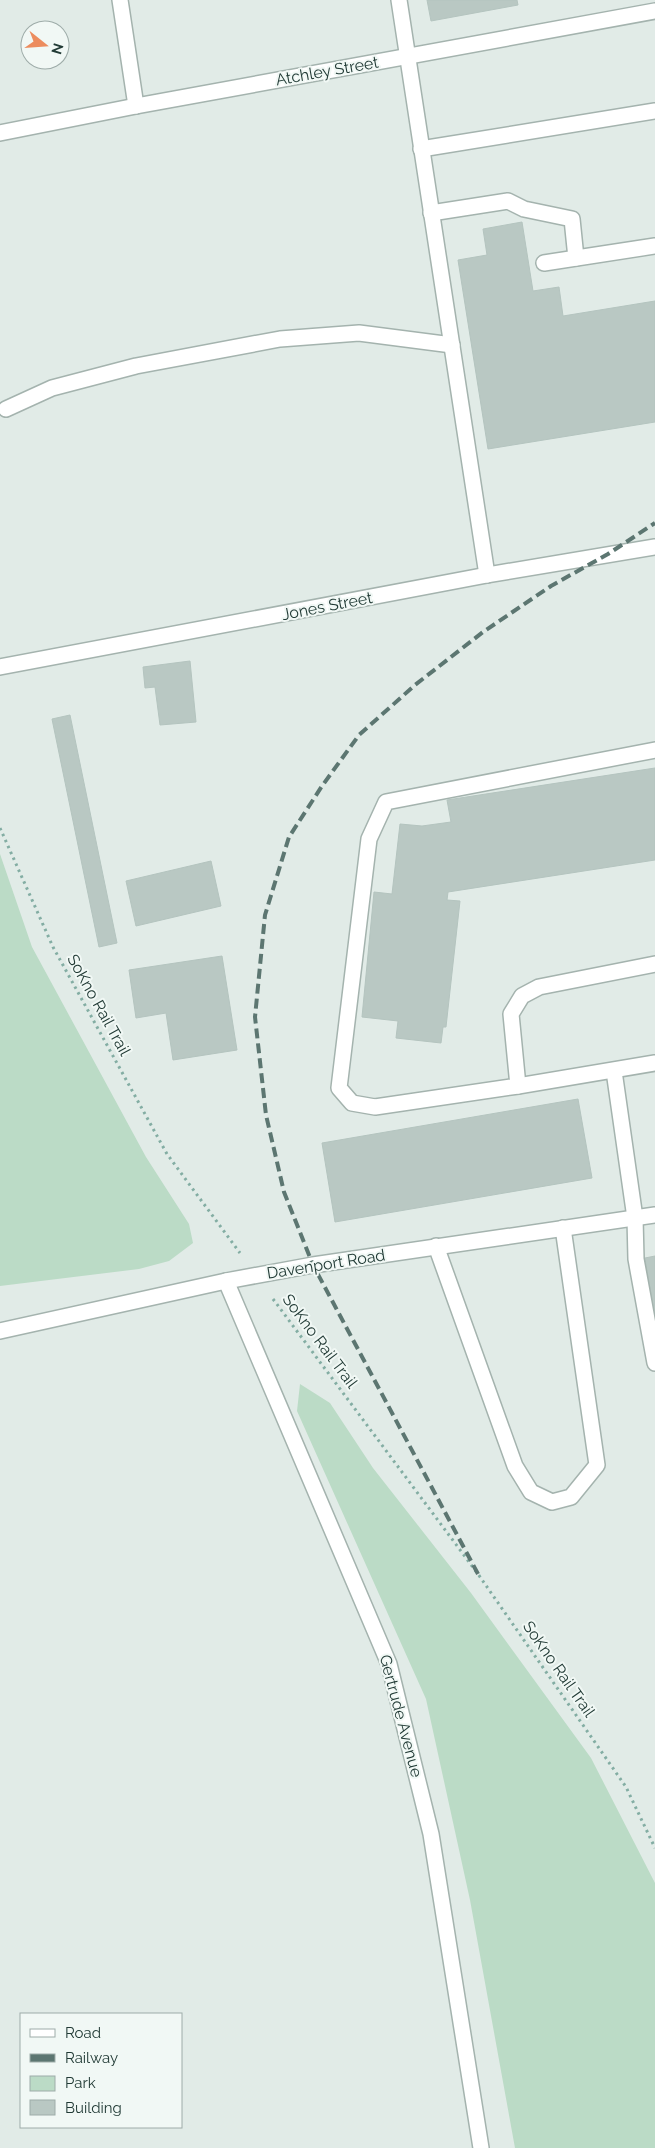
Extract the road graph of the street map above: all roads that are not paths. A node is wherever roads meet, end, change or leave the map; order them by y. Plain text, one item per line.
1 (120, 0) edge
2 (399, 0) edge
3 (655, 11) edge
4 (407, 56) junction
5 (136, 106) junction
6 (655, 111) edge
7 (0, 133) edge
8 (421, 149) junction
9 (431, 213) junction
10 (655, 246) edge
11 (576, 258) junction
12 (544, 263) dead end
13 (452, 345) junction
14 (6, 409) dead end
15 (655, 547) edge
16 (487, 576) junction
17 (0, 667) edge
18 (655, 750) edge
19 (655, 964) edge
20 (655, 1063) edge
21 (614, 1070) junction
22 (518, 1086) junction
23 (655, 1215) edge
24 (635, 1218) junction
25 (562, 1228) junction
26 (436, 1246) junction
27 (226, 1281) junction
28 (0, 1331) edge
29 (655, 1363) edge
30 (481, 2148) edge

1 - 5 street
2 - 4 street
3 - 4 street, Atchley Street
4 - 5 street, Atchley Street
4 - 8 street
5 - 7 street, Atchley Street
6 - 8 street
8 - 9 street
9 - 11 street
9 - 13 street
10 - 11 street
11 - 12 street
13 - 14 street
13 - 16 street
15 - 16 street, Jones Street
16 - 17 street, Jones Street
18 - 22 street
19 - 22 street
20 - 21 street
21 - 22 street
21 - 24 street
23 - 24 street, Davenport Road
24 - 25 street, Davenport Road
24 - 29 street
25 - 26 street, Davenport Road
25 - 26 street
26 - 27 street, Davenport Road
27 - 28 street, Davenport Road
27 - 30 street, Gertrude Avenue

